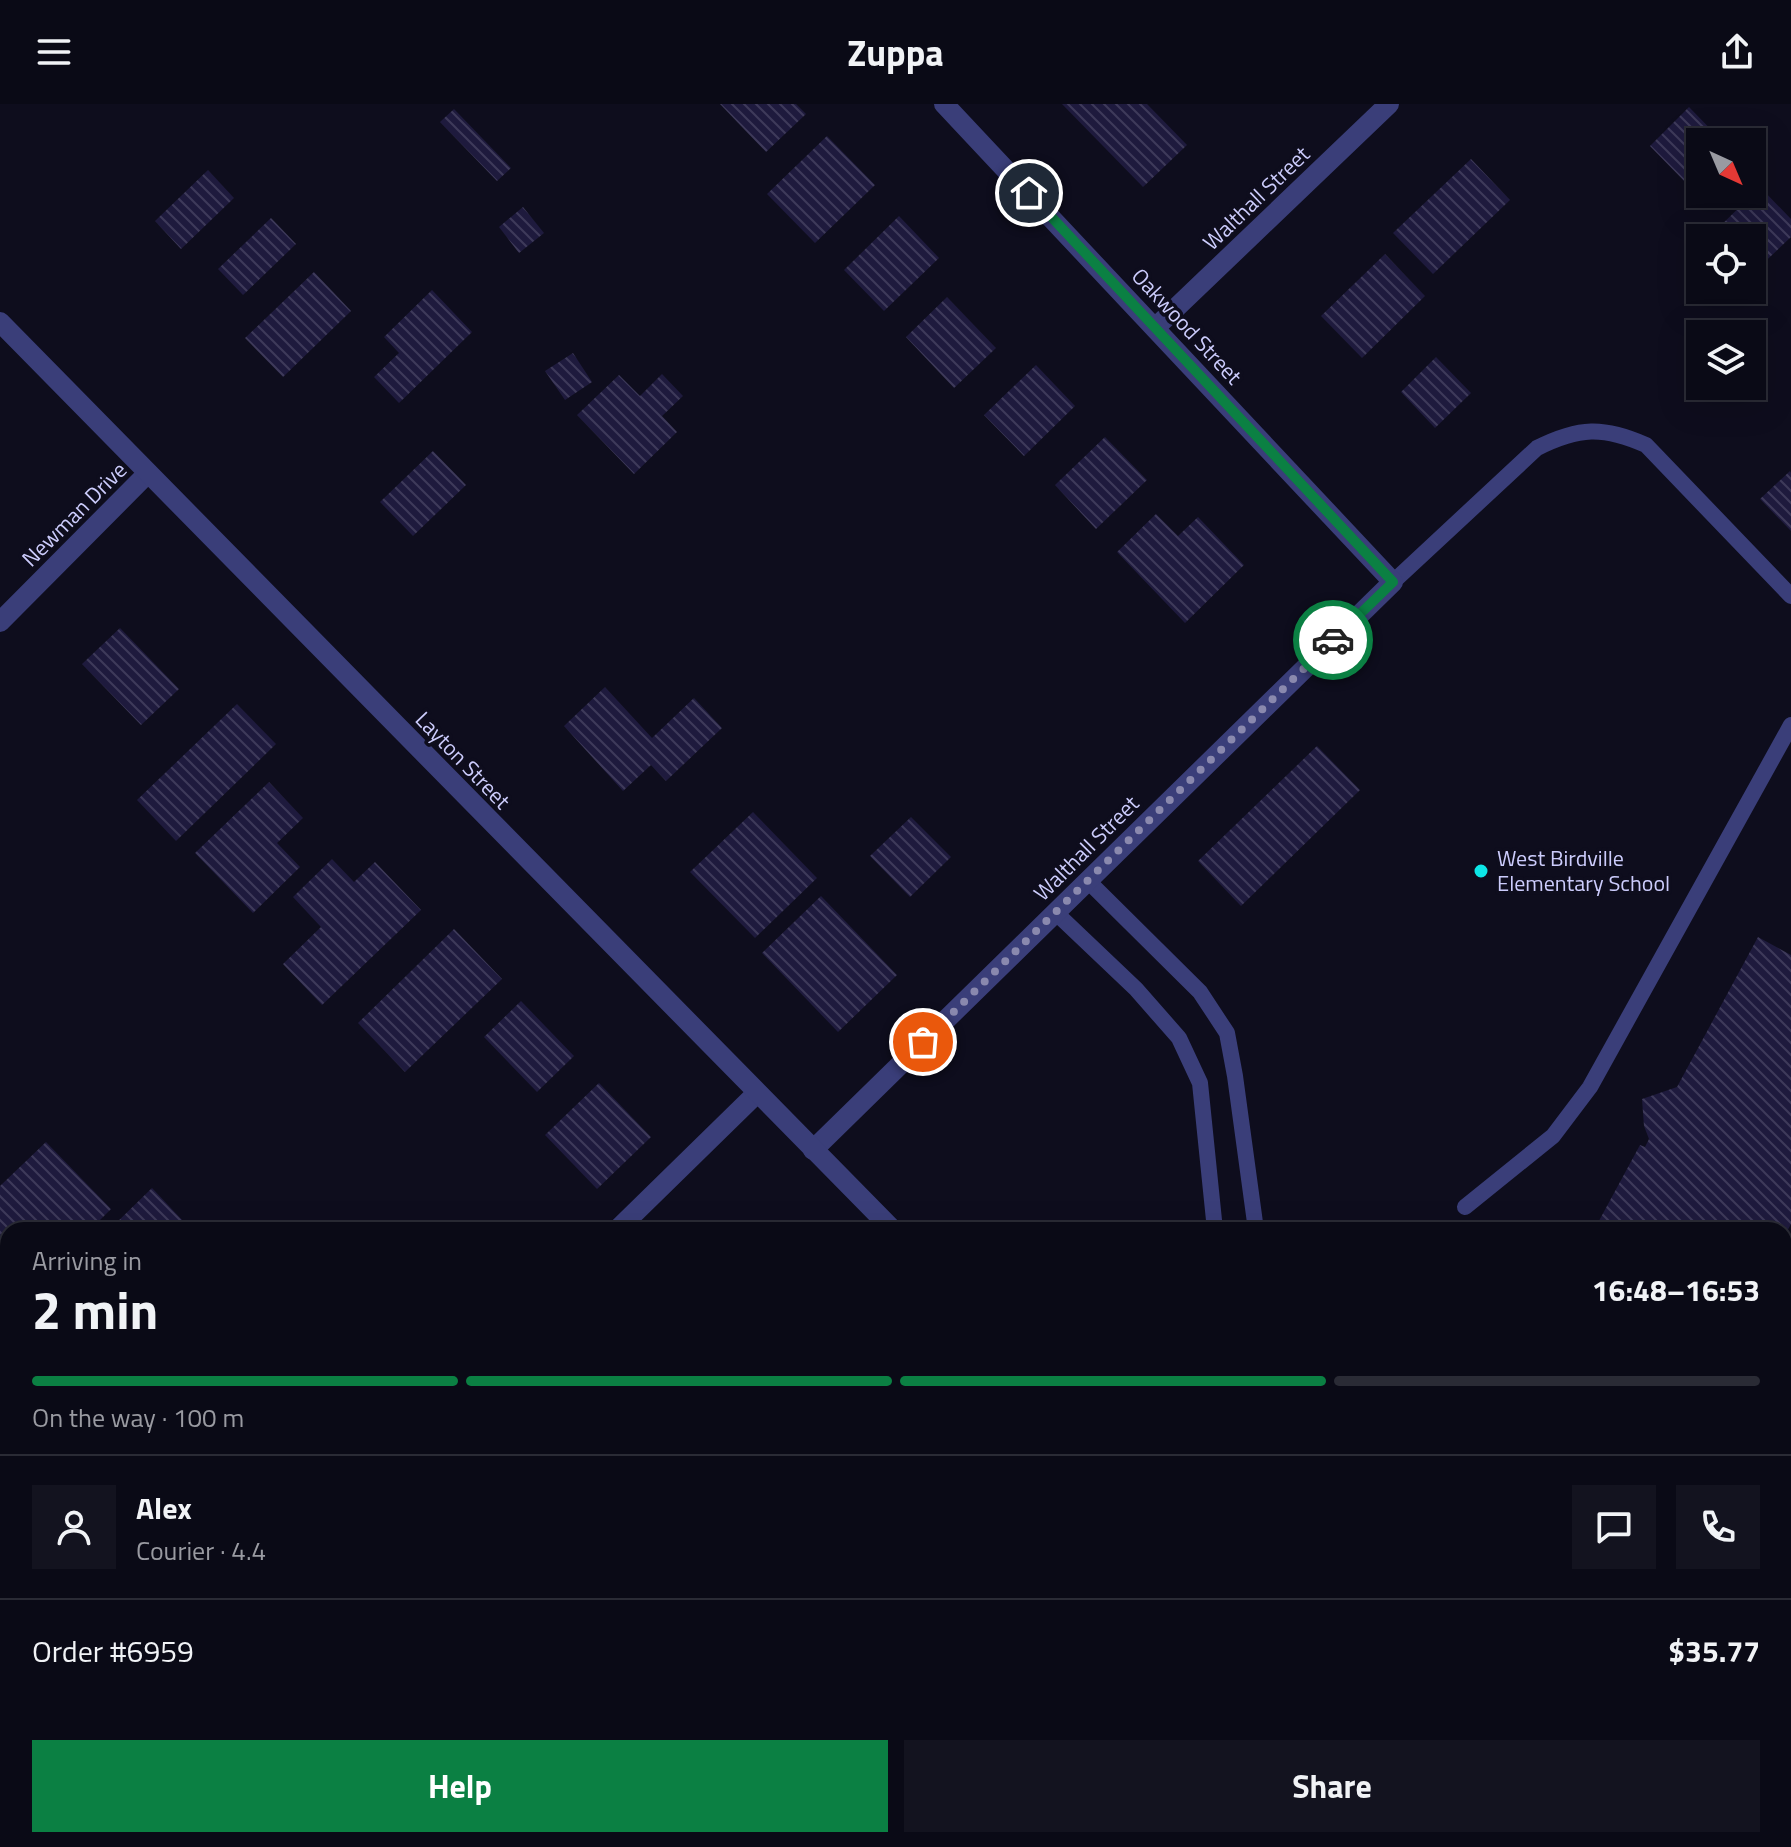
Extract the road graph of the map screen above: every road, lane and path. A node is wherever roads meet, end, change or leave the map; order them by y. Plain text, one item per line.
1 (944, 104) edge
2 (1389, 104) edge
3 (0, 322) edge
4 (1156, 327) junction
5 (148, 473) junction
6 (1393, 582) junction
7 (1791, 596) edge
8 (0, 622) edge
9 (1791, 725) edge
10 (1087, 880) junction
11 (1055, 912) junction
12 (757, 1093) junction
13 (813, 1150) junction
14 (1465, 1207) dead end
15 (625, 1222) edge
16 (885, 1222) edge
17 (1214, 1222) edge
18 (1255, 1222) edge

1 - 4 street, Oakwood Street
2 - 4 street, Walthall Street
3 - 5 street, Layton Street
4 - 6 street, Oakwood Street
5 - 8 street, Newman Drive
5 - 12 street, Layton Street
6 - 7 lane
6 - 10 street, Walthall Street
9 - 14 lane
10 - 11 street, Walthall Street
10 - 18 lane
11 - 13 street, Walthall Street
11 - 17 lane
12 - 13 street, Layton Street
12 - 15 street
13 - 16 street, Layton Street

